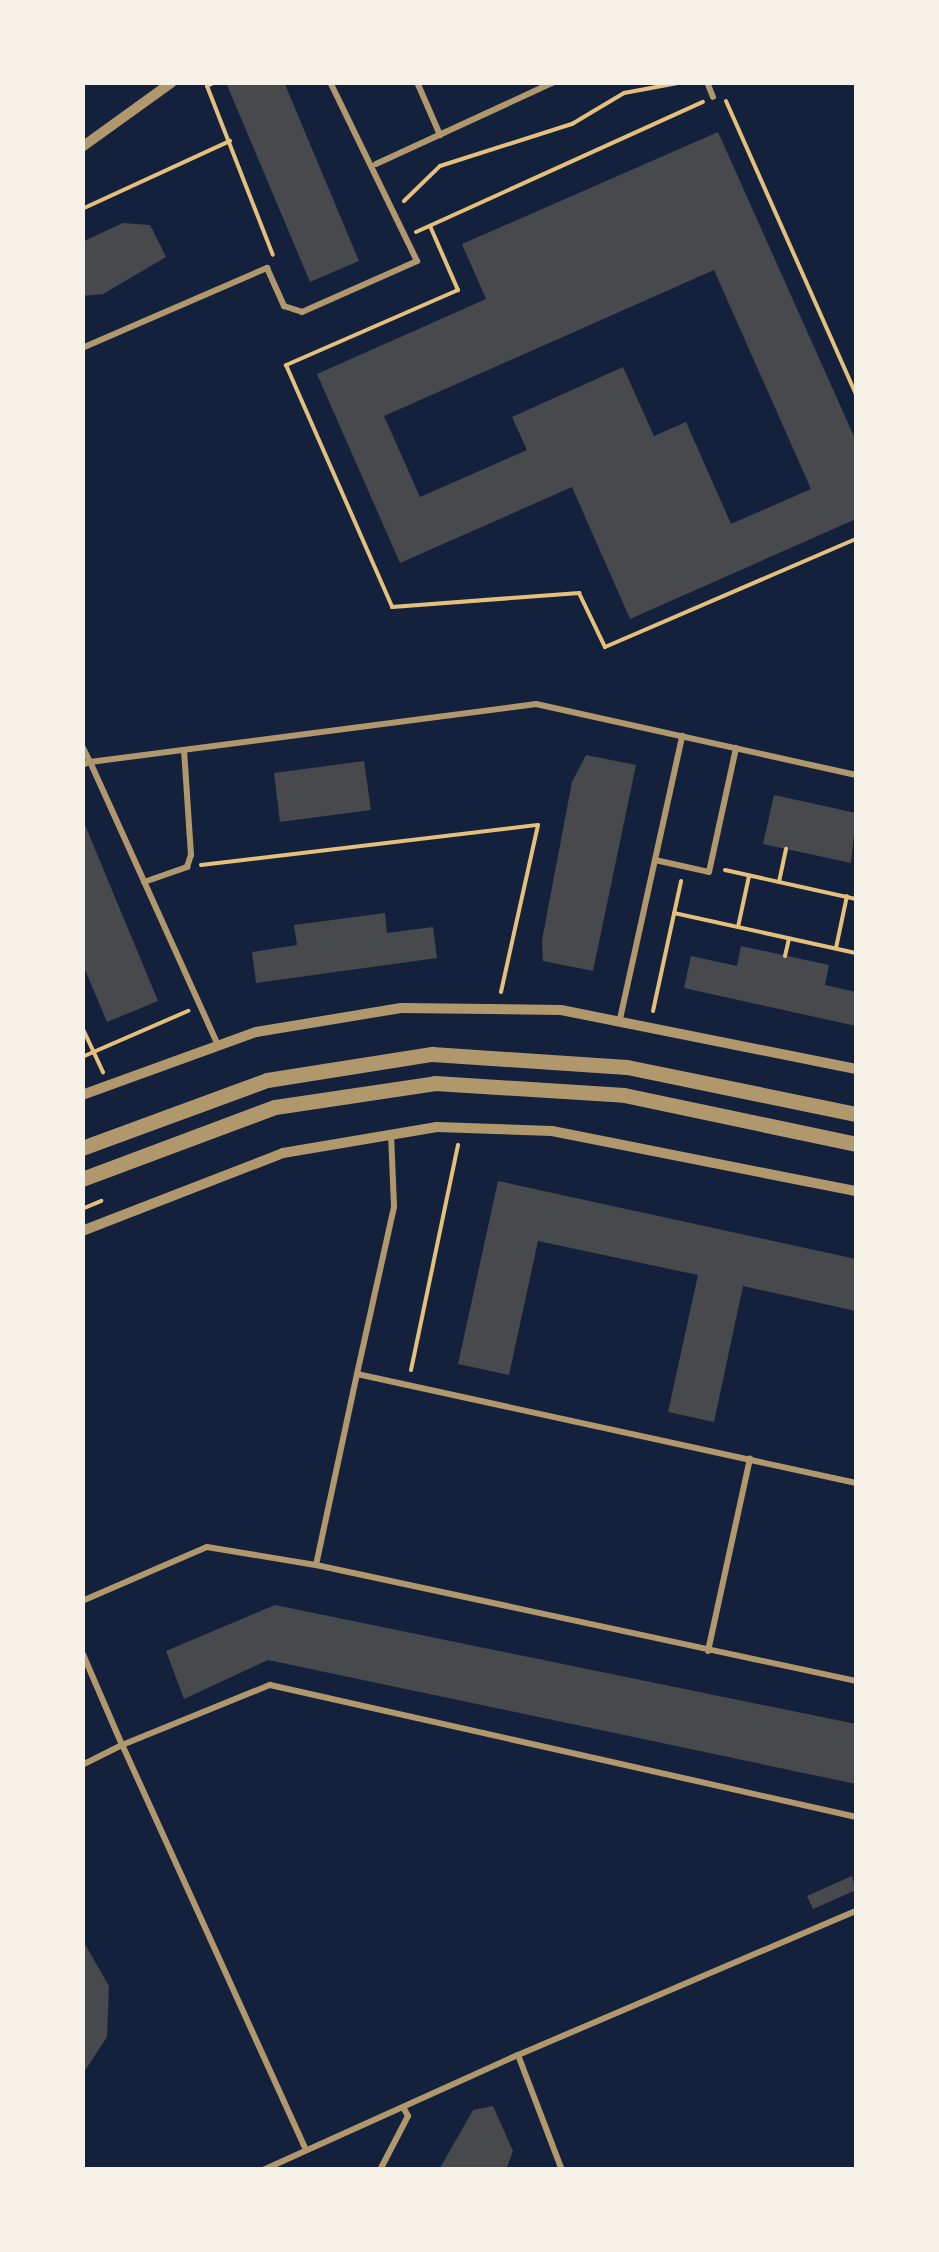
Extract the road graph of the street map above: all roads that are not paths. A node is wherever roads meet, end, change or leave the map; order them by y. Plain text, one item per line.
1 (172, 82) edge
2 (330, 82) edge
3 (416, 82) edge
4 (554, 82) edge
5 (707, 82) edge
6 (714, 98) road end
7 (440, 135) junction
8 (82, 147) edge
9 (376, 164) junction
10 (82, 348) edge
11 (682, 736) junction
12 (82, 746) edge
13 (736, 748) junction
14 (184, 750) junction
15 (86, 764) edge
16 (856, 774) edge
17 (655, 860) junction
18 (144, 882) junction
19 (620, 1019) junction
20 (218, 1043) junction
21 (856, 1068) edge
22 (82, 1095) edge
23 (856, 1114) edge
24 (391, 1132) junction
25 (856, 1144) edge
26 (82, 1148) edge
27 (82, 1179) edge
28 (856, 1191) edge
29 (82, 1231) edge
30 (357, 1374) junction
31 (750, 1458) junction
32 (856, 1482) edge
33 (316, 1565) junction
34 (82, 1600) edge
35 (708, 1651) junction
36 (82, 1652) edge
37 (856, 1681) edge
38 (122, 1745) junction
39 (82, 1766) edge
40 (856, 1818) edge
41 (856, 1910) edge
42 (518, 2056) junction
43 (403, 2107) junction
44 (306, 2150) junction
45 (264, 2170) edge
46 (380, 2170) edge
47 (562, 2170) edge

1 - 8 street
2 - 9 lane
3 - 7 lane
4 - 7 lane
5 - 6 lane
7 - 9 lane
9 - 10 lane
11 - 13 lane
11 - 14 lane
11 - 17 lane
12 - 15 lane
13 - 16 lane
13 - 17 lane
14 - 15 lane
14 - 18 lane
15 - 18 lane
17 - 19 lane
18 - 20 lane
19 - 20 street
19 - 21 street
20 - 22 street
23 - 26 street
24 - 28 street
24 - 29 street
24 - 30 lane
25 - 27 street
30 - 31 lane
30 - 33 lane
31 - 32 lane
31 - 35 lane
33 - 34 lane
33 - 35 lane
35 - 37 lane
36 - 38 lane
38 - 39 lane
38 - 40 lane
38 - 44 lane
41 - 42 lane
42 - 43 lane
42 - 47 lane
43 - 44 lane
43 - 46 lane
44 - 45 lane

